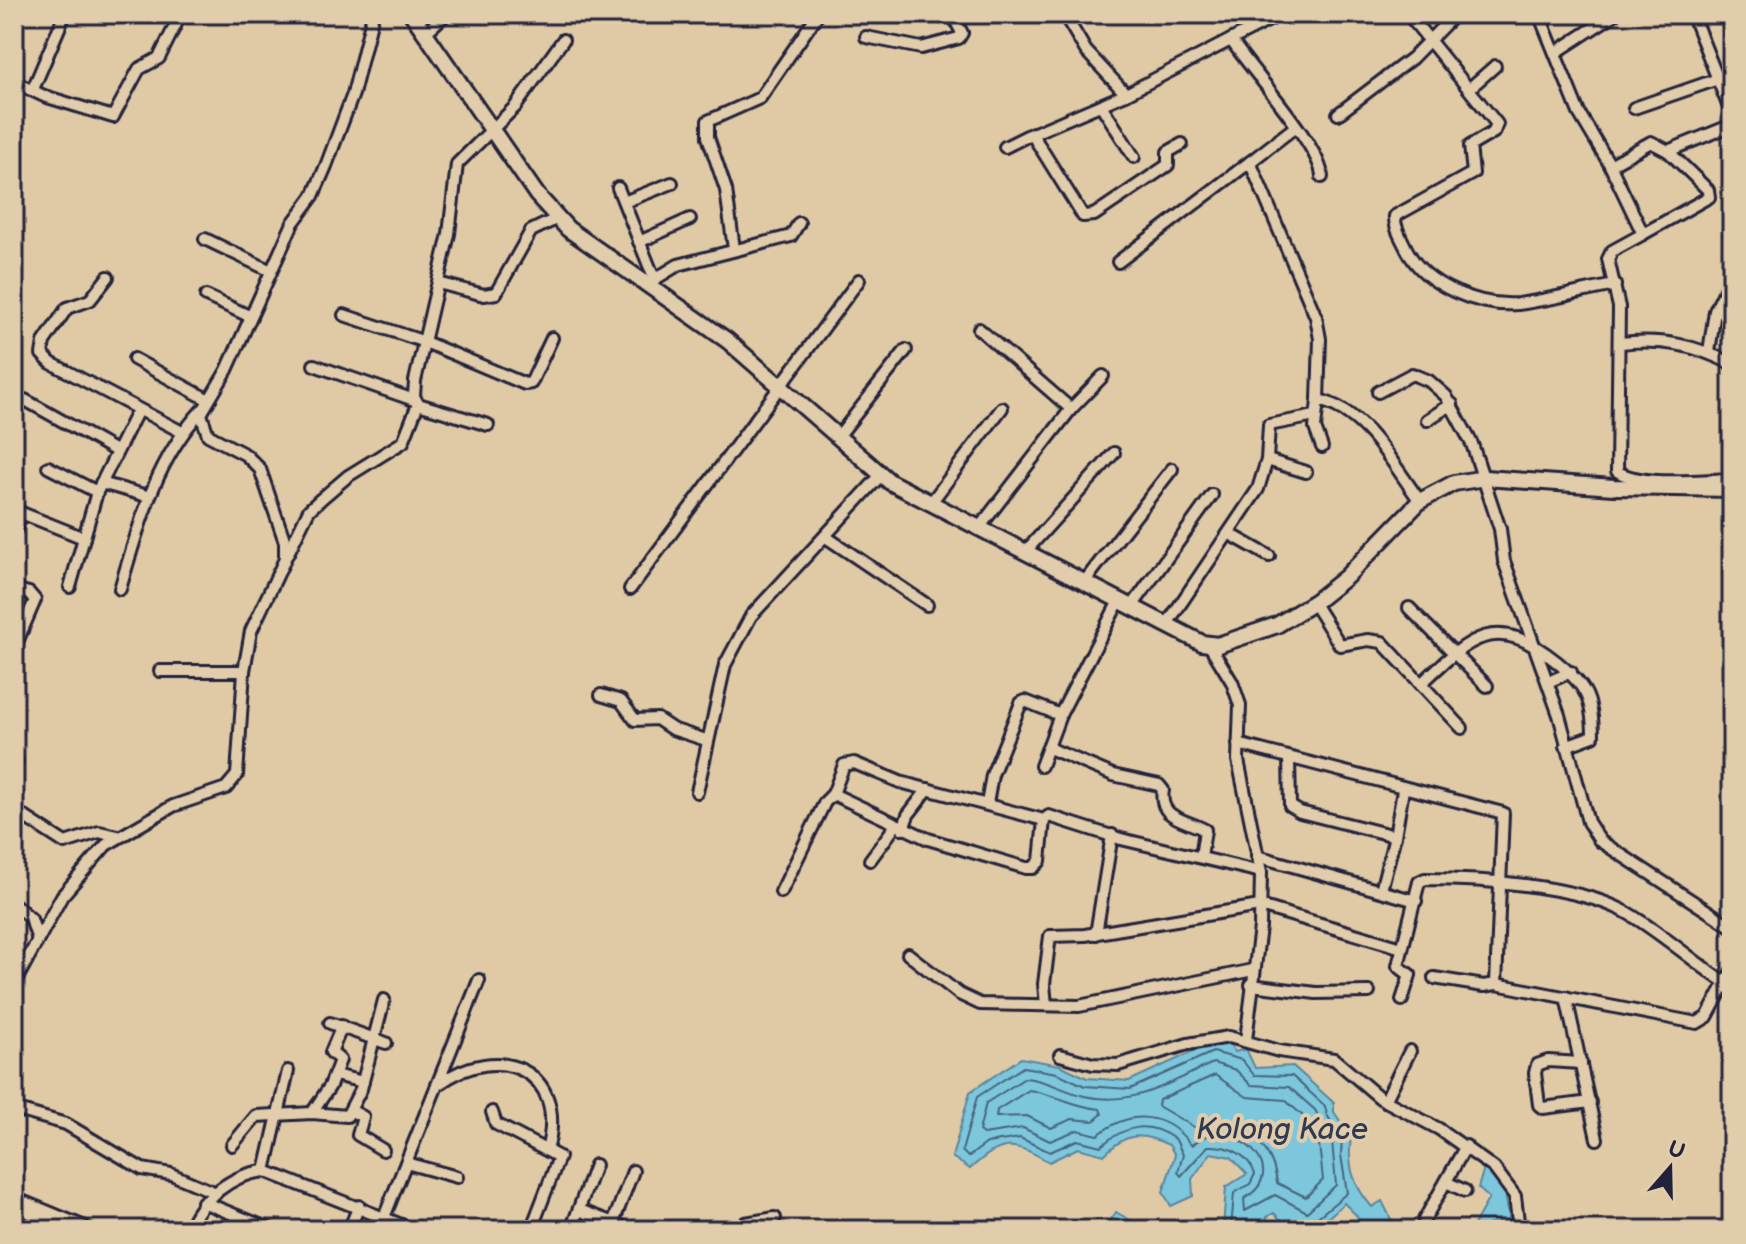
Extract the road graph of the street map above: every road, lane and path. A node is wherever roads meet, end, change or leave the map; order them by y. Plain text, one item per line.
1 (65, 14) edge
2 (181, 14) edge
3 (373, 14) edge
4 (412, 14) edge
5 (446, 14) edge
6 (818, 14) edge
7 (952, 14) edge
8 (1064, 14) edge
9 (1281, 14) edge
10 (1408, 14) edge
11 (1455, 14) edge
12 (1539, 14) edge
13 (1615, 14) edge
14 (1692, 14) edge
15 (1262, 19) edge
16 (425, 33) junction
17 (866, 37) dead end
18 (563, 40) dead end
19 (1231, 40) junction
20 (1428, 41) junction
21 (1555, 53) junction
22 (1495, 66) dead end
23 (1718, 79) junction
24 (14, 82) edge
25 (1470, 88) junction
26 (33, 89) junction
27 (1126, 94) junction
28 (1101, 105) junction
29 (1634, 108) dead end
30 (1338, 114) dead end
31 (1732, 115) edge
32 (1732, 125) edge
33 (1295, 127) junction
34 (493, 131) junction
35 (1033, 133) junction
36 (1182, 144) dead end
37 (1005, 147) dead end
38 (1668, 151) junction
39 (1134, 157) dead end
40 (1250, 162) junction
41 (1610, 165) junction
42 (1322, 177) dead end
43 (672, 183) dead end
44 (618, 188) dead end
45 (624, 202) junction
46 (558, 218) junction
47 (690, 219) dead end
48 (799, 223) dead end
49 (1643, 234) junction
50 (205, 239) dead end
51 (639, 242) junction
52 (734, 249) junction
53 (1118, 262) dead end
54 (271, 271) junction
55 (1732, 276) edge
56 (108, 277) dead end
57 (859, 280) dead end
58 (650, 281) junction
59 (438, 283) junction
60 (1615, 285) junction
61 (206, 296) dead end
62 (344, 315) dead end
63 (249, 316) junction
64 (979, 329) dead end
65 (552, 338) dead end
66 (425, 342) junction
67 (1620, 343) junction
68 (906, 350) dead end
69 (1709, 352) junction
70 (134, 359) dead end
71 (1732, 364) edge
72 (314, 365) dead end
73 (1103, 376) dead end
74 (782, 386) junction
75 (1378, 392) dead end
76 (25, 400) dead end
77 (1318, 400) junction
78 (416, 402) junction
79 (205, 404) junction
80 (1452, 404) junction
81 (1002, 408) dead end
82 (1071, 409) junction
83 (138, 410) junction
84 (1315, 416) junction
85 (1427, 420) dead end
86 (488, 425) dead end
87 (182, 432) junction
88 (837, 438) junction
89 (1322, 447) dead end
90 (116, 451) junction
91 (1114, 453) dead end
92 (1267, 460) junction
93 (48, 467) dead end
94 (1172, 469) dead end
95 (1306, 472) dead end
96 (881, 475) junction
97 (1485, 478) junction
98 (1732, 479) edge
99 (99, 488) junction
100 (1732, 489) edge
101 (1212, 495) dead end
102 (147, 496) junction
103 (1420, 501) junction
104 (930, 504) junction
105 (18, 512) edge
106 (979, 528) junction
107 (14, 533) edge
108 (1230, 534) junction
109 (826, 537) junction
110 (84, 538) junction
111 (1026, 551) junction
112 (1269, 556) dead end
113 (285, 559) junction
114 (1085, 581) junction
115 (70, 587) dead end
116 (14, 589) edge
117 (120, 589) dead end
118 (630, 589) dead end
119 (1126, 602) junction
120 (1313, 602) junction
121 (927, 605) dead end
122 (1409, 608) dead end
123 (1167, 624) junction
124 (1534, 644) junction
125 (1210, 646) junction
126 (14, 649) edge
127 (1454, 653) junction
128 (160, 671) dead end
129 (244, 671) junction
130 (1571, 672) junction
131 (1548, 682) junction
132 (1421, 684) junction
133 (1487, 686) dead end
134 (601, 695) dead end
135 (1060, 715) junction
136 (1462, 728) dead end
137 (706, 740) junction
138 (1238, 744) junction
139 (1566, 746) junction
140 (1049, 748) junction
141 (1289, 758) junction
142 (1041, 766) dead end
143 (928, 789) junction
144 (1403, 790) junction
145 (697, 792) dead end
146 (833, 794) junction
147 (987, 804) junction
148 (14, 810) edge
149 (1044, 820) junction
150 (899, 827) junction
151 (1112, 835) junction
152 (117, 836) junction
153 (1395, 836) junction
154 (1257, 856) junction
155 (1201, 857) junction
156 (870, 860) dead end
157 (1261, 872) junction
158 (1501, 884) junction
159 (1381, 890) junction
160 (781, 892) dead end
161 (1416, 901) junction
162 (14, 904) edge
163 (1260, 906) junction
164 (1732, 927) edge
165 (1096, 934) junction
166 (37, 937) junction
167 (1402, 948) junction
168 (908, 954) dead end
169 (1253, 970) junction
170 (1732, 971) edge
171 (1434, 978) dead end
172 (479, 980) dead end
173 (1724, 982) junction
174 (14, 984) edge
175 (1496, 984) junction
176 (1251, 985) junction
177 (1369, 992) dead end
178 (1566, 997) junction
179 (384, 1000) dead end
180 (1402, 1000) dead end
181 (1046, 1005) junction
182 (330, 1023) dead end
183 (342, 1026) junction
184 (1246, 1040) junction
185 (380, 1041) junction
186 (1410, 1051) dead end
187 (1060, 1055) dead end
188 (1581, 1063) junction
189 (288, 1071) dead end
190 (335, 1075) junction
191 (363, 1082) junction
192 (437, 1085) junction
193 (1385, 1101) junction
194 (1590, 1102) junction
195 (14, 1109) edge
196 (352, 1111) junction
197 (492, 1112) dead end
198 (312, 1113) junction
199 (278, 1114) junction
200 (1597, 1139) dead end
201 (232, 1145) dead end
202 (1466, 1146) junction
203 (383, 1150) dead end
204 (547, 1150) junction
205 (406, 1163) junction
206 (595, 1165) dead end
207 (265, 1171) junction
208 (633, 1171) dead end
209 (457, 1177) dead end
210 (1446, 1182) junction
211 (1465, 1191) dead end
212 (216, 1193) junction
213 (14, 1202) edge
214 (203, 1202) junction
215 (359, 1206) junction
216 (579, 1210) junction
217 (383, 1217) junction
218 (775, 1218) dead end
219 (1424, 1220) dead end
220 (613, 1223) junction
221 (82, 1230) edge
222 (189, 1230) edge
223 (272, 1230) edge
224 (349, 1230) edge
225 (379, 1230) edge
226 (414, 1230) edge
227 (531, 1230) edge
228 (571, 1230) edge
229 (632, 1230) edge
230 (736, 1230) edge
231 (1519, 1230) edge

1 - 26 street
2 - 26 street
3 - 54 street
4 - 16 street
5 - 16 street
6 - 52 street
7 - 17 street
8 - 27 street
9 - 15 street
10 - 20 street
11 - 20 street
12 - 21 street
13 - 21 street
14 - 23 street
15 - 19 street
16 - 34 street
18 - 34 street
19 - 27 street
19 - 33 street
20 - 25 street
20 - 30 street
21 - 41 street
22 - 25 street
23 - 29 street
23 - 31 street
24 - 26 street
25 - 60 street
27 - 28 street
28 - 35 street
28 - 39 street
32 - 38 street
33 - 40 street
33 - 42 street
34 - 46 street
34 - 59 street
35 - 36 street
35 - 37 street
38 - 41 street
38 - 49 street
40 - 53 street
40 - 77 street
41 - 49 street
43 - 45 street
44 - 45 street
45 - 51 street
46 - 58 street
46 - 59 street
47 - 51 street
48 - 52 street
49 - 60 street
50 - 54 street
51 - 58 street
52 - 58 street
54 - 63 street
55 - 69 street
56 - 83 street
57 - 74 street
58 - 74 street
59 - 66 street
60 - 67 street
61 - 63 street
62 - 66 street
63 - 79 street
64 - 82 street
65 - 66 street
66 - 78 street
67 - 69 street
67 - 98 street
68 - 88 street
69 - 71 street
70 - 79 street
72 - 78 street
73 - 82 street
74 - 88 street
74 - 118 street
75 - 80 street
76 - 90 street
77 - 84 street
77 - 103 street
78 - 86 street
78 - 113 street
79 - 87 street
79 - 113 street
80 - 85 street
80 - 97 street
81 - 104 street
82 - 106 street
83 - 87 street
83 - 90 street
84 - 89 street
84 - 92 street
87 - 102 street
88 - 96 street
90 - 99 street
91 - 111 street
92 - 95 street
92 - 108 street
93 - 99 street
94 - 114 street
96 - 104 street
96 - 109 street
97 - 100 street
97 - 103 street
97 - 124 street
99 - 102 street
99 - 110 street
101 - 119 street
102 - 117 street
103 - 120 street
104 - 106 street
105 - 107 street
105 - 110 street
106 - 111 street
108 - 112 street
108 - 123 street
109 - 121 street
109 - 137 street
110 - 115 street
111 - 114 street
113 - 129 street
114 - 119 street
116 - 126 street
119 - 123 street
119 - 135 street
120 - 125 street
120 - 132 street
122 - 127 street
123 - 125 street
124 - 127 street
124 - 130 street
124 - 131 street
125 - 138 street
127 - 132 street
127 - 133 street
128 - 129 street
129 - 152 street
130 - 131 street
130 - 139 street
131 - 139 street
132 - 136 street
134 - 137 street
135 - 140 street
135 - 147 street
137 - 145 street
138 - 141 street
138 - 154 street
139 - 164 street
140 - 142 street
140 - 155 street
141 - 144 street
141 - 153 street
143 - 146 street
143 - 147 street
143 - 150 street
144 - 153 street
144 - 158 street
146 - 150 street
146 - 160 street
147 - 149 street
148 - 152 street
149 - 150 street
149 - 151 street
150 - 156 street
151 - 155 street
151 - 165 street
152 - 166 street
153 - 159 street
154 - 157 street
154 - 159 street
155 - 157 street
157 - 163 street
158 - 161 street
158 - 173 street
158 - 175 street
159 - 161 street
161 - 167 street
162 - 166 street
163 - 165 street
163 - 167 street
163 - 169 street
165 - 181 street
166 - 174 street
167 - 180 street
168 - 181 street
169 - 176 street
169 - 181 street
170 - 173 street
171 - 175 street
172 - 192 street
173 - 178 street
175 - 178 street
176 - 177 street
176 - 184 street
178 - 188 street
179 - 185 street
182 - 183 street
183 - 185 street
183 - 190 street
184 - 187 street
184 - 193 street
185 - 191 street
186 - 193 street
188 - 194 street
188 - 194 street
189 - 199 street
190 - 191 street
190 - 198 street
191 - 196 street
192 - 204 street
192 - 205 street
193 - 202 street
194 - 200 street
195 - 212 street
196 - 198 street
196 - 203 street
197 - 204 street
198 - 199 street
199 - 201 street
199 - 207 street
202 - 210 street
202 - 231 street
204 - 227 street
205 - 209 street
205 - 217 street
206 - 216 street
207 - 212 street
207 - 215 street
208 - 220 street
210 - 211 street
210 - 219 street
212 - 214 street
213 - 221 highway
214 - 222 street
214 - 223 street
215 - 217 street
215 - 224 street
216 - 220 street
216 - 228 street
217 - 225 street
217 - 226 street
218 - 230 street
220 - 229 street

